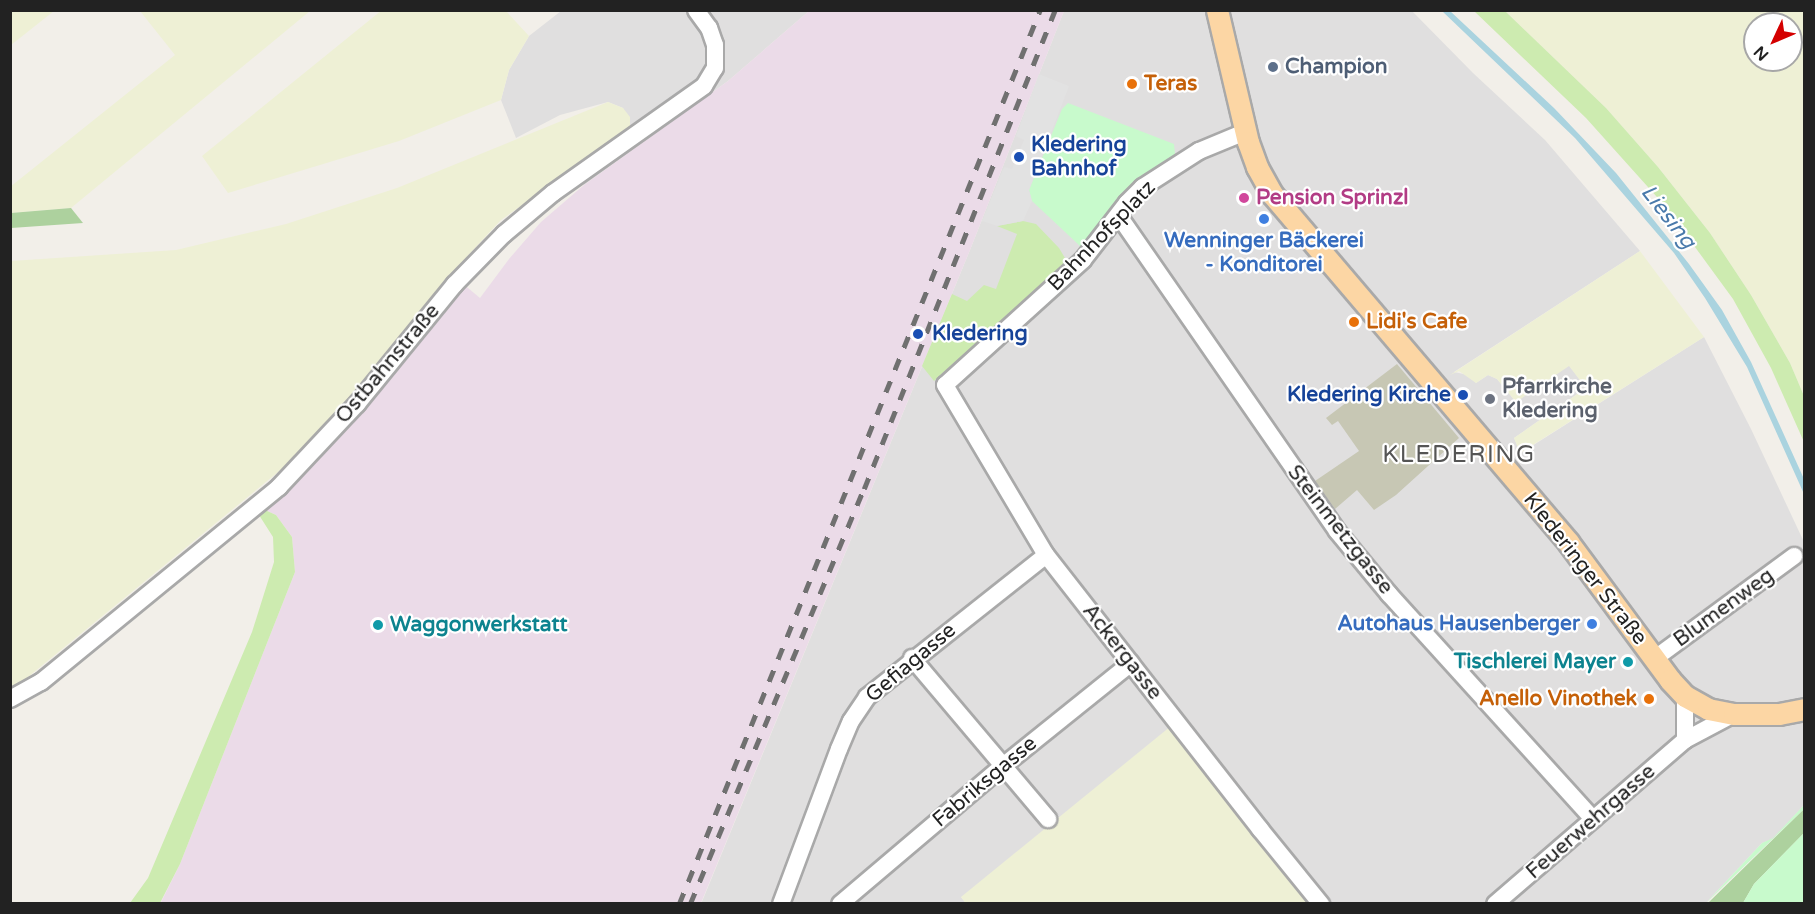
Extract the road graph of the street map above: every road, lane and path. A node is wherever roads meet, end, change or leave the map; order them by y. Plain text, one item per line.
1 (696, 10) edge
2 (1217, 10) edge
3 (1245, 132) junction
4 (1119, 216) junction
5 (945, 385) joint
6 (1046, 555) junction
7 (1794, 556) dead end
8 (912, 658) junction
9 (1654, 659) junction
10 (1131, 663) junction
11 (1685, 696) junction
12 (10, 699) edge
13 (1804, 709) edge
14 (1734, 714) junction
15 (1685, 740) junction
16 (1003, 766) junction
17 (1048, 819) dead end
18 (1593, 819) junction
19 (781, 903) edge
20 (840, 903) edge
21 (1321, 903) edge
22 (1495, 903) edge

1 - 12 street, Ostbahnstraße
2 - 3 main road, Klederinger Straße
3 - 4 street, Bahnhofsplatz
3 - 9 main road, Klederinger Straße
4 - 5 street, Bahnhofsplatz
4 - 18 street, Steinmetzgasse
5 - 6 street, Ackergasse
6 - 8 street, Gefiagasse
6 - 10 street, Ackergasse
7 - 9 street, Blumenweg
8 - 16 street
8 - 19 street, Gefiagasse
9 - 11 main road, Klederinger Straße
10 - 16 street, Fabriksgasse
10 - 21 street, Ackergasse
11 - 14 main road, Klederinger Straße
11 - 15 street
13 - 14 main road, Klederinger Straße
14 - 15 street, Feuerwehrgasse
15 - 18 street, Feuerwehrgasse
16 - 17 street
16 - 20 street, Fabriksgasse
18 - 22 street, Feuerwehrgasse

